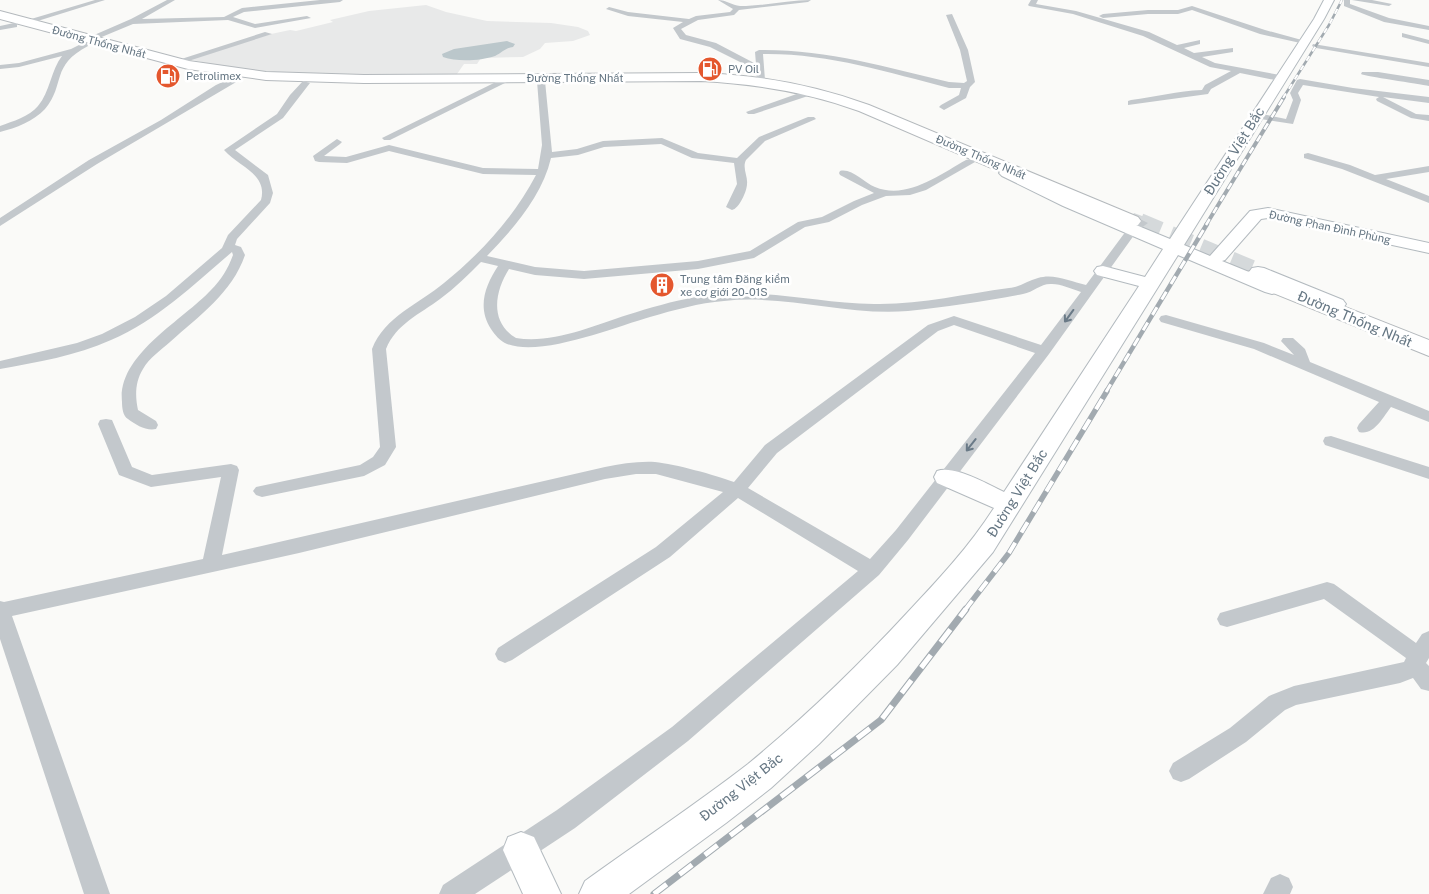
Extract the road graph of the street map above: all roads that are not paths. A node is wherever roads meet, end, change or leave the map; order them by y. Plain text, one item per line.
1 (102, 0) edge
2 (172, 0) edge
3 (340, 0) edge
4 (721, 0) edge
5 (808, 0) edge
6 (1035, 0) edge
7 (1347, 0) edge
8 (1355, 0) edge
9 (1327, 1) edge
10 (1389, 4) dead end
11 (694, 7) dead end
12 (737, 8) junction
13 (609, 9) dead end
14 (0, 15) edge
15 (950, 15) dead end
16 (1088, 16) junction
17 (704, 17) junction
18 (228, 18) junction
19 (308, 18) dead end
20 (689, 21) junction
21 (131, 22) junction
22 (10, 24) edge
23 (255, 26) junction
24 (1429, 28) edge
25 (1404, 35) dead end
26 (1196, 42) dead end
27 (1429, 42) edge
28 (81, 44) junction
29 (1310, 44) junction
30 (1177, 48) junction
31 (1230, 50) dead end
32 (1192, 56) junction
33 (176, 62) junction
34 (1429, 65) edge
35 (0, 67) edge
36 (1239, 70) junction
37 (1365, 74) dead end
38 (239, 78) junction
39 (760, 78) junction
40 (1280, 78) junction
41 (541, 79) junction
42 (503, 82) junction
43 (306, 83) junction
44 (1429, 83) edge
45 (966, 86) junction
46 (1372, 93) junction
47 (805, 94) junction
48 (1429, 100) edge
49 (1131, 103) dead end
50 (944, 107) dead end
51 (751, 112) dead end
52 (1257, 116) junction
53 (1429, 118) edge
54 (811, 119) dead end
55 (0, 129) edge
56 (387, 138) dead end
57 (337, 142) dead end
58 (547, 155) junction
59 (1308, 156) dead end
60 (740, 161) junction
61 (970, 162) dead end
62 (1000, 167) junction
63 (1429, 169) edge
64 (542, 172) junction
65 (844, 173) dead end
66 (1376, 178) junction
67 (885, 193) junction
68 (1429, 200) edge
69 (732, 207) dead end
70 (0, 223) edge
71 (1134, 224) junction
72 (1177, 242) junction
73 (229, 247) junction
74 (1429, 248) edge
75 (479, 258) junction
76 (1215, 259) junction
77 (505, 265) junction
78 (1103, 271) junction
79 (1151, 284) junction
80 (1089, 290) junction
81 (1166, 320) dead end
82 (1288, 341) dead end
83 (1429, 345) edge
84 (1429, 350) edge
85 (1044, 351) junction
86 (1303, 363) junction
87 (0, 366) edge
88 (1389, 400) junction
89 (1428, 416) edge
90 (106, 424) dead end
91 (150, 425) dead end
92 (1365, 428) dead end
93 (1331, 441) dead end
94 (1429, 473) edge
95 (946, 477) junction
96 (737, 490) junction
97 (262, 492) dead end
98 (1010, 505) junction
99 (211, 565) junction
100 (872, 570) junction
101 (0, 610) edge
102 (1226, 619) dead end
103 (1421, 653) edge
104 (506, 654) dead end
105 (1429, 682) edge
106 (1181, 771) dead end
107 (522, 850) junction
108 (97, 894) edge
109 (452, 894) edge
110 (542, 894) edge
111 (598, 894) edge

1 - 22 street
2 - 21 street
3 - 18 street
4 - 12 street
5 - 12 street
6 - 16 street
7 - 24 street
8 - 10 street
9 - 29 street, Đường Việt Bắc
11 - 17 street
12 - 17 street
13 - 20 street
14 - 22 highway, Đường Thống Nhất
15 - 45 street
16 - 29 street
16 - 30 street
17 - 20 street
18 - 21 street
18 - 23 street
19 - 23 street
20 - 39 street
21 - 28 street
22 - 28 highway, Đường Thống Nhất
23 - 33 street
25 - 27 street
26 - 30 street
28 - 33 highway, Đường Thống Nhất
28 - 35 street
28 - 38 highway, Đường Thống Nhất
28 - 55 street
29 - 34 street
29 - 40 street, Đường Việt Bắc
30 - 32 street
31 - 32 street
32 - 36 street
33 - 41 highway, Đường Thống Nhất
36 - 40 street
36 - 49 street
37 - 44 street
38 - 43 highway, Đường Thống Nhất
38 - 70 street
39 - 41 highway, Đường Thống Nhất
39 - 45 street
39 - 47 highway, Đường Thống Nhất
39 - 62 highway, Đường Thống Nhất
40 - 52 street, Đường Việt Bắc
41 - 42 highway, Đường Thống Nhất
41 - 58 street
42 - 43 highway, Đường Thống Nhất
42 - 56 street
43 - 73 street
45 - 50 street
46 - 48 street
46 - 52 street
46 - 53 street
47 - 51 street
47 - 62 highway, Đường Thống Nhất
52 - 72 street, Đường Việt Bắc
54 - 60 street
57 - 64 street
58 - 60 street
58 - 64 street
59 - 66 street
60 - 69 street
61 - 67 street
62 - 71 highway, Đường Thống Nhất
63 - 66 street
64 - 75 street
65 - 67 street
66 - 68 street
67 - 77 street
71 - 72 street
71 - 78 street
72 - 76 street
72 - 79 street, Đường Việt Bắc
73 - 87 street
73 - 91 street
74 - 76 street, Đường Phan Đình Phùng
75 - 77 street
75 - 97 street
76 - 83 street
76 - 84 street
77 - 80 street
78 - 79 street
78 - 80 street
79 - 98 street, Đường Việt Bắc
80 -> 85 street
81 - 86 street
82 - 86 street
83 - 84 highway, Đường Thống Nhất
85 -> 95 street
85 - 96 street
86 - 88 street
88 - 89 street
88 - 92 street
90 - 99 street
93 - 94 street
95 - 98 street
95 - 100 street
96 - 99 street
96 - 100 street
96 - 104 street
98 - 111 street, Đường Việt Bắc
99 - 101 street
100 - 107 street
101 - 108 street
102 - 103 street
103 - 105 street
103 - 106 street
107 - 109 street
107 - 110 street

